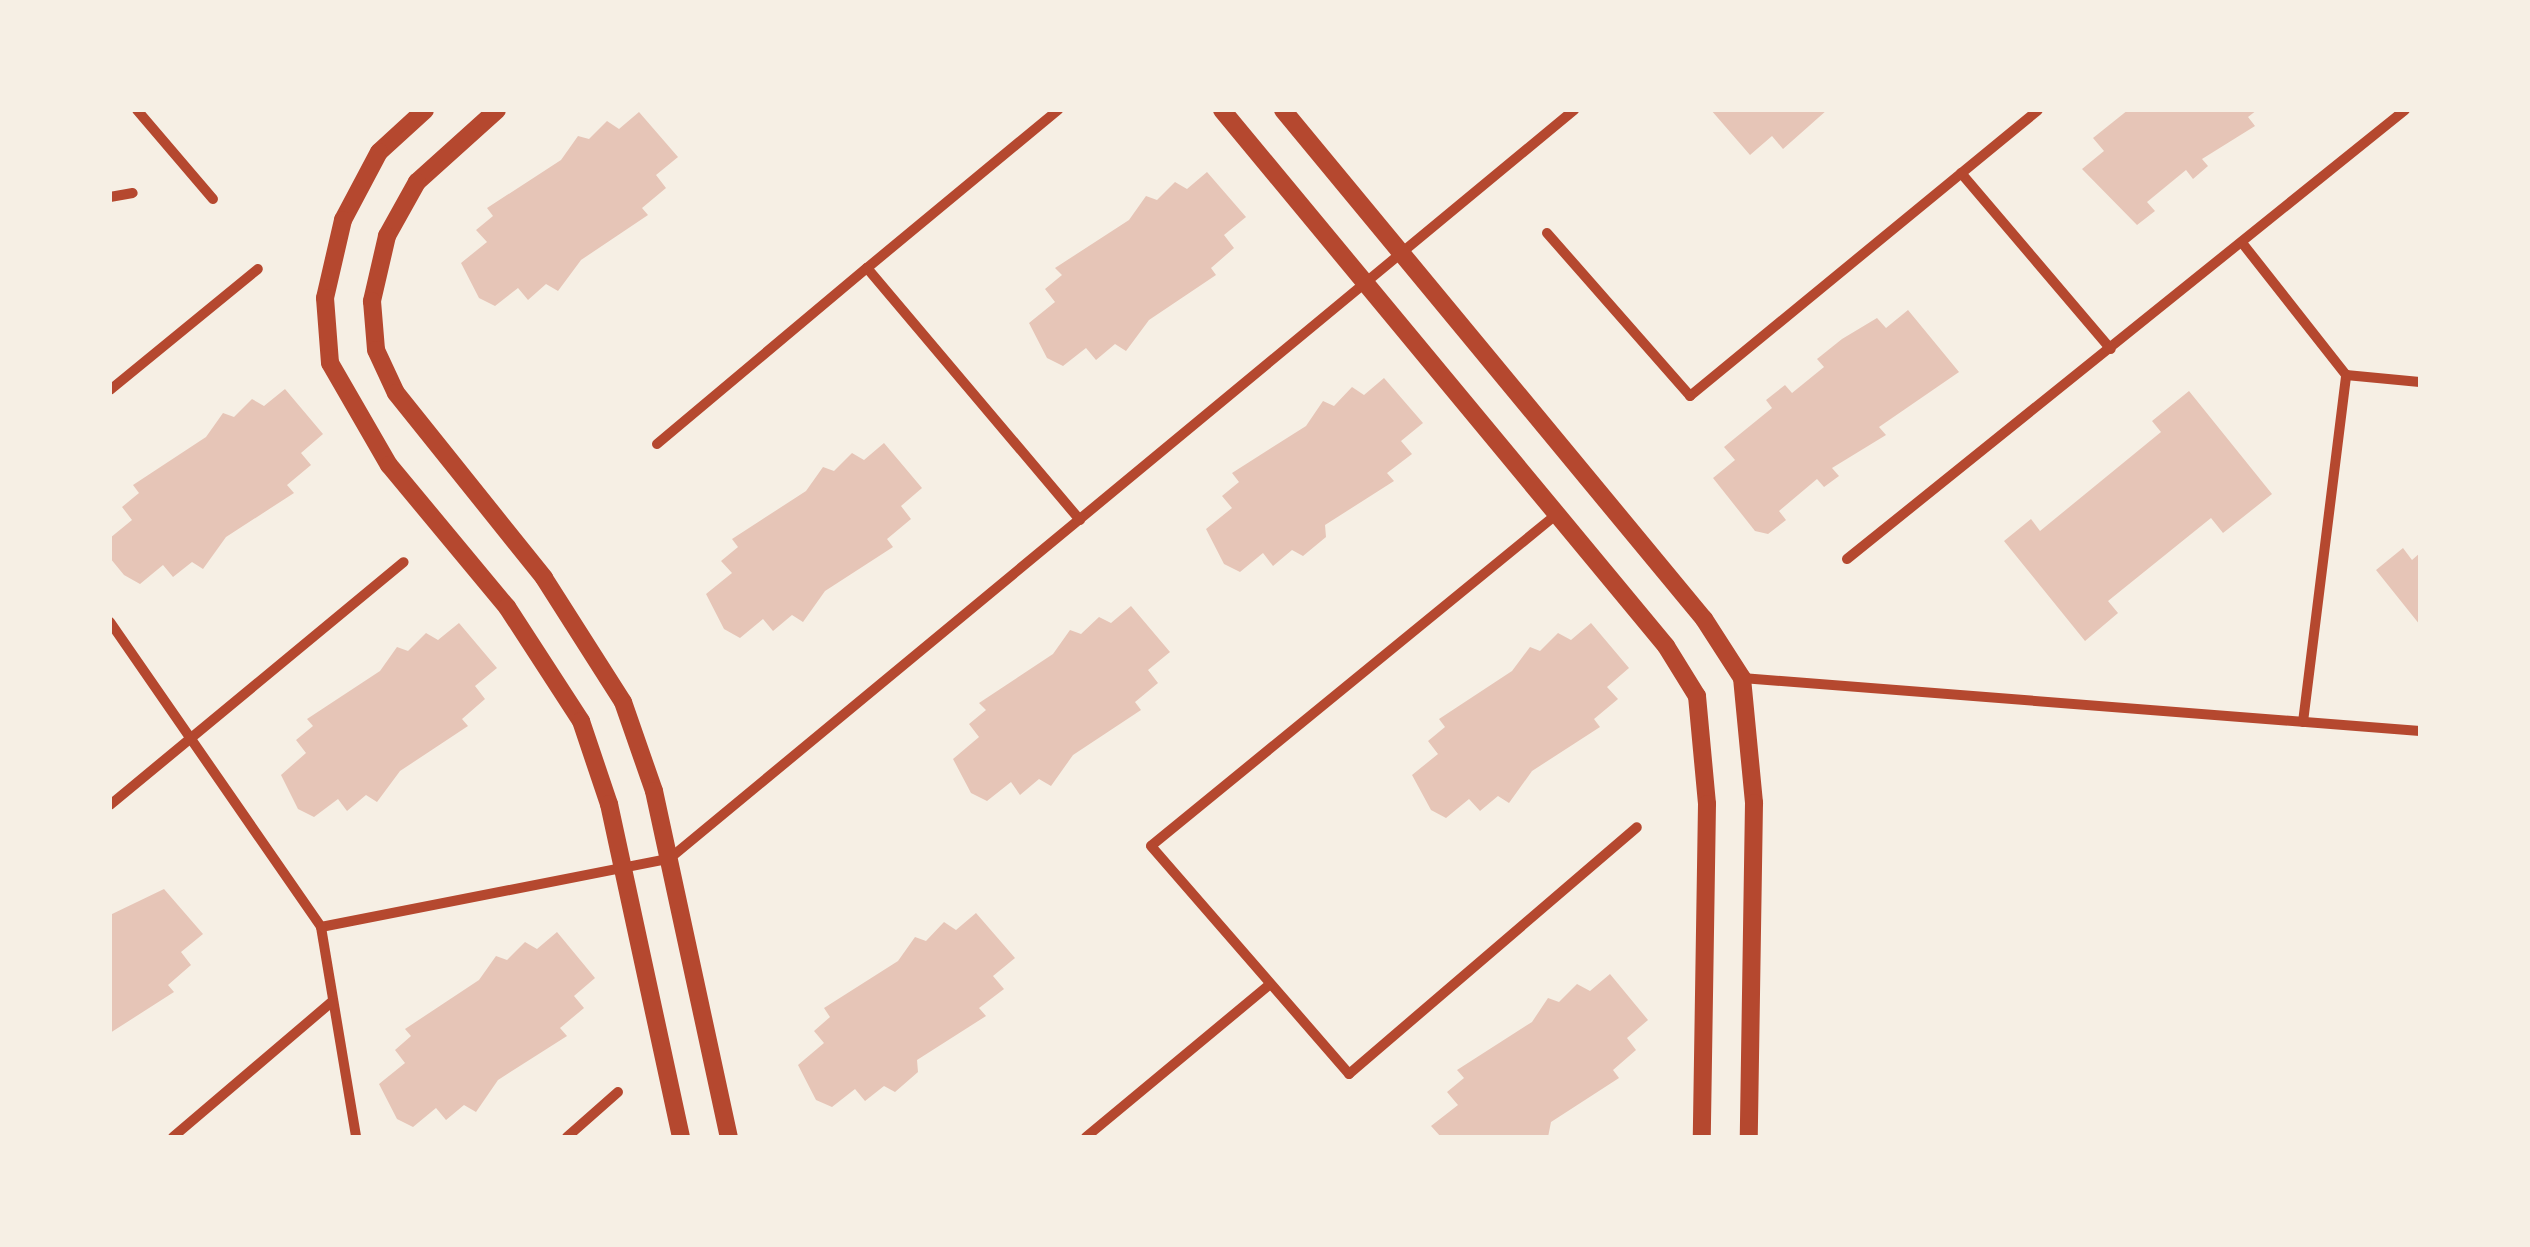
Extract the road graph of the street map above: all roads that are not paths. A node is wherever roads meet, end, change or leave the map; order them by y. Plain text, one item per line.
1 (137, 110) edge
2 (425, 110) edge
3 (497, 110) edge
4 (1058, 110) edge
5 (1222, 110) edge
6 (1283, 110) edge
7 (1574, 110) edge
8 (2038, 110) edge
9 (2406, 110) edge
10 (1961, 173) junction
11 (133, 193) dead end
12 (110, 197) edge
13 (213, 198) dead end
14 (1548, 233) dead end
15 (2243, 244) junction
16 (1401, 253) junction
17 (867, 268) junction
18 (258, 269) dead end
19 (1366, 283) junction
20 (2111, 349) junction
21 (2346, 375) junction
22 (2420, 382) edge
23 (110, 390) edge
24 (657, 444) dead end
25 (1558, 514) junction
26 (1080, 520) junction
27 (1847, 559) dead end
28 (404, 562) dead end
29 (110, 622) edge
30 (1742, 678) junction
31 (2303, 722) junction
32 (2420, 731) edge
33 (190, 738) junction
34 (110, 805) edge
35 (1637, 826) dead end
36 (669, 860) junction
37 (624, 872) junction
38 (321, 927) junction
39 (1270, 984) junction
40 (333, 1001) junction
41 (618, 1092) dead end
42 (172, 1137) edge
43 (356, 1137) edge
44 (567, 1137) edge
45 (681, 1137) edge
46 (730, 1137) edge
47 (1086, 1137) edge
48 (1702, 1137) edge
49 (1750, 1137) edge

1 - 13 street
2 - 37 street
3 - 36 street
4 - 17 street
5 - 19 street
6 - 16 street
7 - 16 street
8 - 10 street
9 - 15 street
10 - 14 street
10 - 20 street
11 - 12 street
15 - 20 street
15 - 21 street
16 - 19 street
16 - 30 street
17 - 24 street
17 - 26 street
18 - 23 street
19 - 25 street
19 - 26 street
20 - 27 street
21 - 22 street
21 - 31 street
25 - 39 street
25 - 48 street
26 - 36 street
28 - 33 street
29 - 33 street
30 - 31 street
30 - 49 street
31 - 32 street
33 - 34 street
33 - 38 street
35 - 39 street
36 - 37 street
36 - 46 street
37 - 38 street
37 - 45 street
38 - 40 street
39 - 47 street
40 - 42 street
40 - 43 street
41 - 44 street

